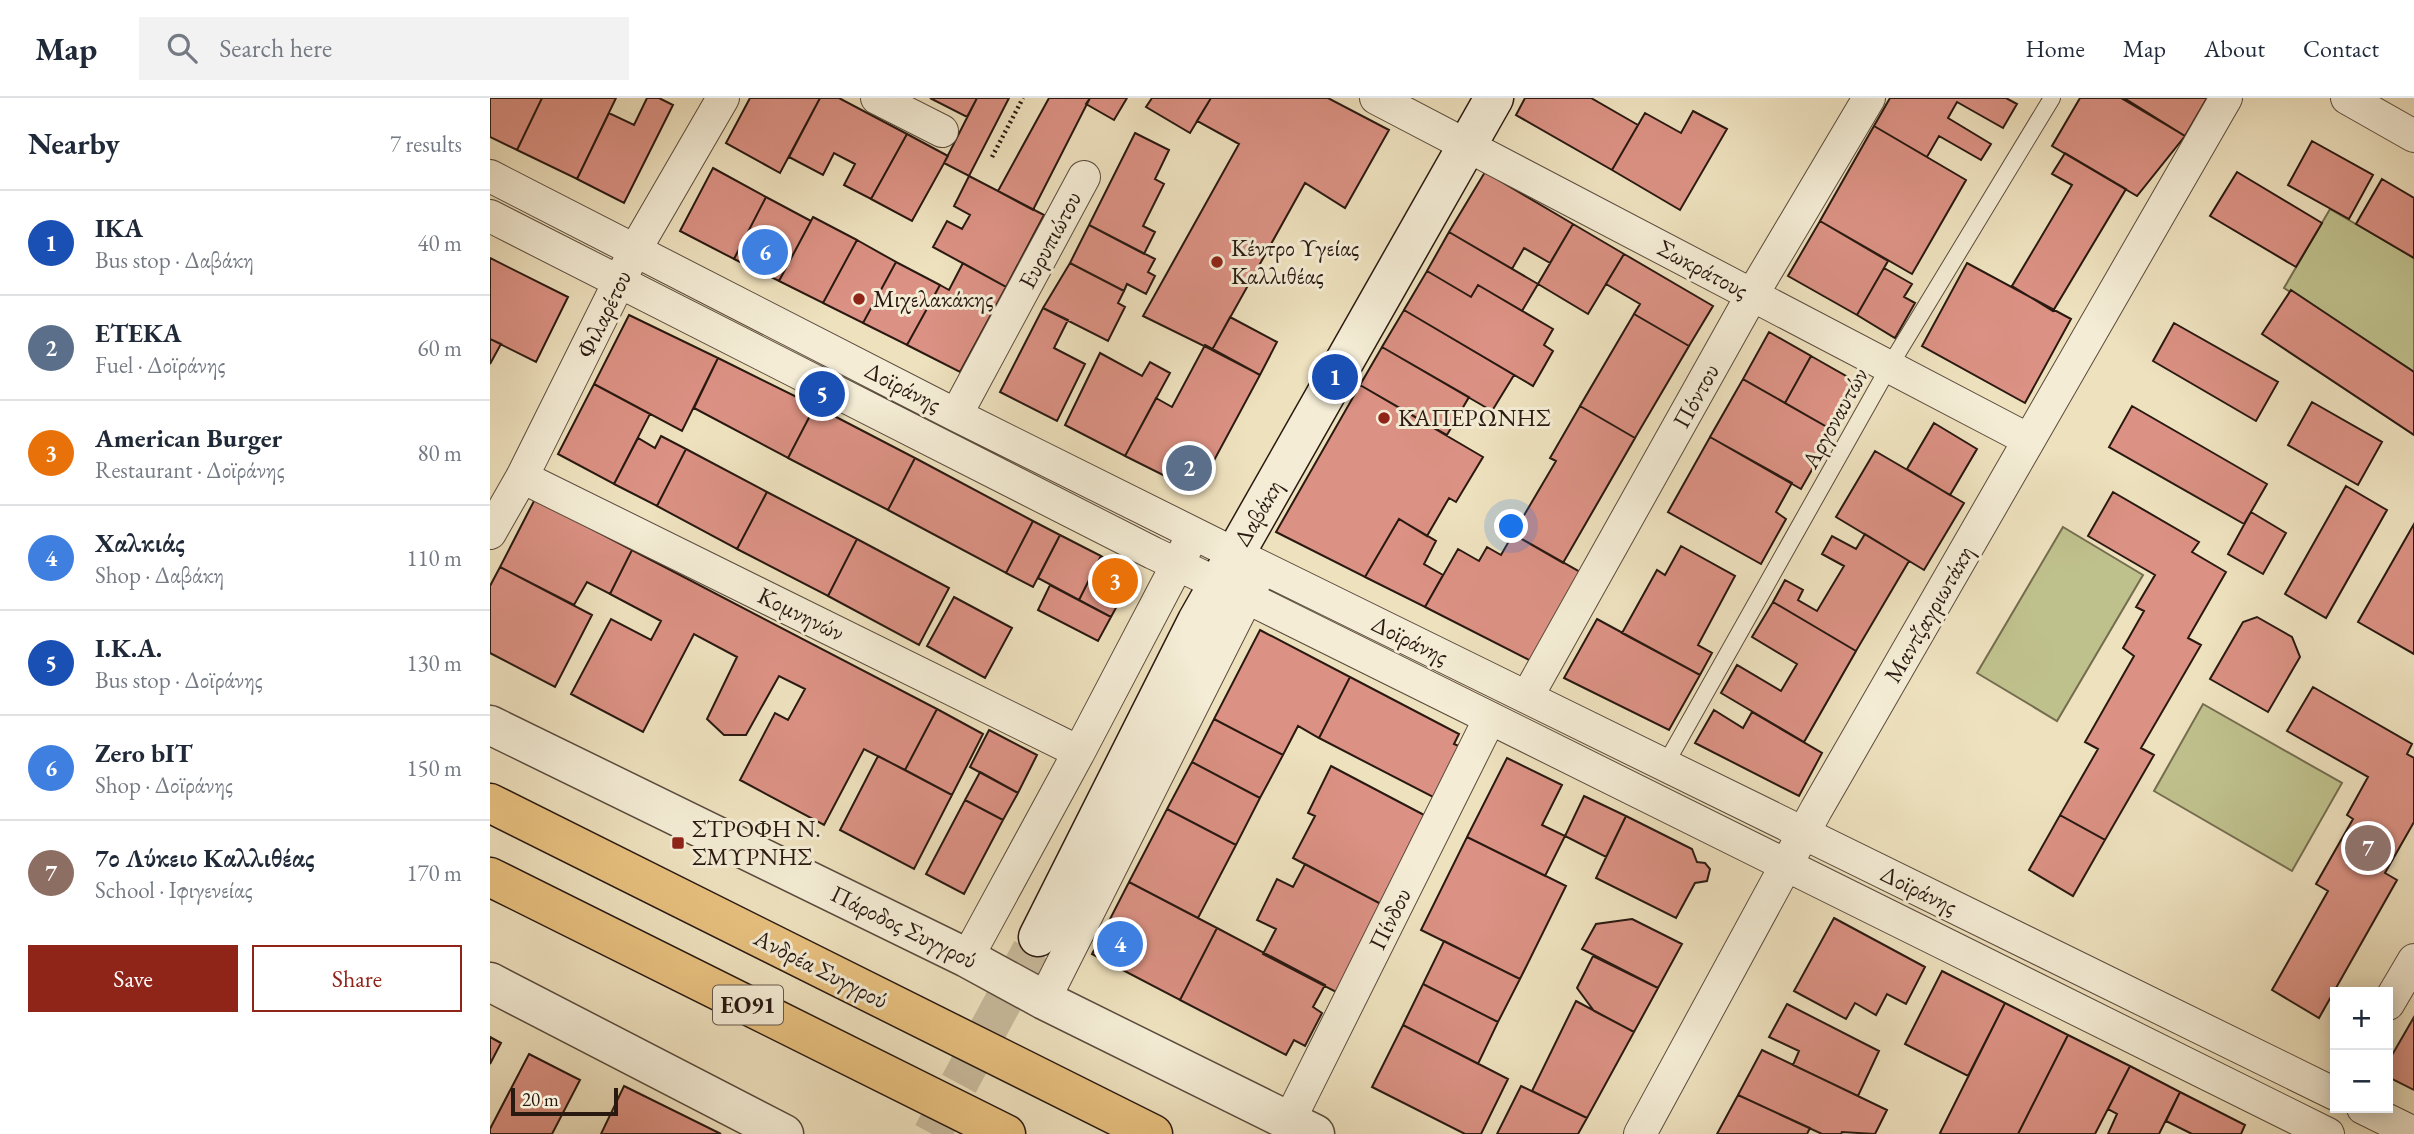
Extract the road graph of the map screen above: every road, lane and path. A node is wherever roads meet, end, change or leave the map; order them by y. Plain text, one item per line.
1 (723, 98) edge
2 (877, 98) edge
3 (1023, 98) edge
4 (1376, 98) edge
5 (1494, 98) edge
6 (1869, 98) edge
7 (2052, 98) edge
8 (2227, 98) edge
9 (2347, 98) edge
10 (942, 131) dead end
11 (2414, 136) edge
12 (1467, 145) junction
13 (992, 157) dead end
14 (490, 176) edge
15 (1084, 177) dead end
16 (490, 216) edge
17 (635, 250) junction
18 (620, 283) junction
19 (1752, 295) junction
20 (1889, 367) junction
21 (956, 415) junction
22 (2029, 440) junction
23 (522, 477) junction
24 (490, 533) edge
25 (1194, 533) junction
26 (1177, 565) junction
27 (1241, 575) junction
28 (1527, 697) junction
29 (1490, 718) junction
30 (490, 724) edge
31 (1079, 752) junction
32 (1665, 765) junction
33 (490, 803) edge
34 (1803, 833) junction
35 (1786, 865) junction
36 (490, 877) edge
37 (1038, 937) tunnel mouth
38 (967, 958) junction
39 (2414, 960) edge
40 (490, 982) edge
41 (2393, 996) edge
42 (1044, 1000) junction
43 (2330, 1092) edge
44 (2330, 1106) edge
45 (2373, 1113) edge
46 (1302, 1128) edge
47 (2319, 1132) edge
48 (2414, 1133) edge
49 (785, 1134) edge
50 (1006, 1134) edge
51 (1153, 1134) edge
52 (1640, 1134) edge

1 - 17 street, Φιλαρέτου
2 - 10 street
3 - 13 path
4 - 12 street, Σωκράτους
5 - 12 street, Δαβάκη
6 - 19 street, Πόντου
7 - 20 lane, Αργοναυτών
8 - 22 street, Μαντζαγριωτάκη
9 - 11 street
12 - 19 street, Σωκράτους
12 - 27 street, Δαβάκη
14 - 17 street, Δοϊράνης
15 - 21 street, Ευρυπιώτου
16 - 18 street, Δοϊράνης
17 - 18 street, Φιλαρέτου
17 - 21 street, Δοϊράνης
18 - 23 street, Φιλαρέτου
18 - 26 street, Δοϊράνης
19 - 20 street, Σωκράτους
19 - 28 street, Πόντου
20 - 22 street, Σωκράτους
20 - 32 lane, Αργοναυτών
21 - 25 street, Δοϊράνης
22 - 34 street, Μαντζαγριωτάκη
23 - 24 street, Φιλαρέτου
23 - 31 street, Κομνηνών
25 - 26 street, Δαβάκη
25 - 27 street, Δοϊράνης
26 - 27 street, Δοϊράνης
26 - 31 street, Δαβάκη
27 - 28 street, Δοϊράνης
27 - 29 street, Δοϊράνης
27 - 37 street, Δαβάκη
27 - 42 street, Δαβάκη
28 - 32 street, Δοϊράνης
29 - 35 street, Δοϊράνης
29 - 46 street, Πίνδου
30 - 38 street, Πάροδος Συγγρού
31 - 38 street, Δαβάκη
32 - 34 street, Δοϊράνης
33 - 51 highway, Ανδρέα Συγγρού / ΕΟ91
34 - 35 street, Μαντζαγριωτάκη
34 - 43 street, Δοϊράνης
35 - 47 street, Δοϊράνης
35 - 52 street, Μαντζαγριωτάκη
36 - 50 highway, ΕΟ91
38 - 42 street, Πάροδος Συγγρού
39 - 41 street
40 - 49 street
42 - 46 street, Πάροδος Συγγρού
44 - 47 street
45 - 48 street

